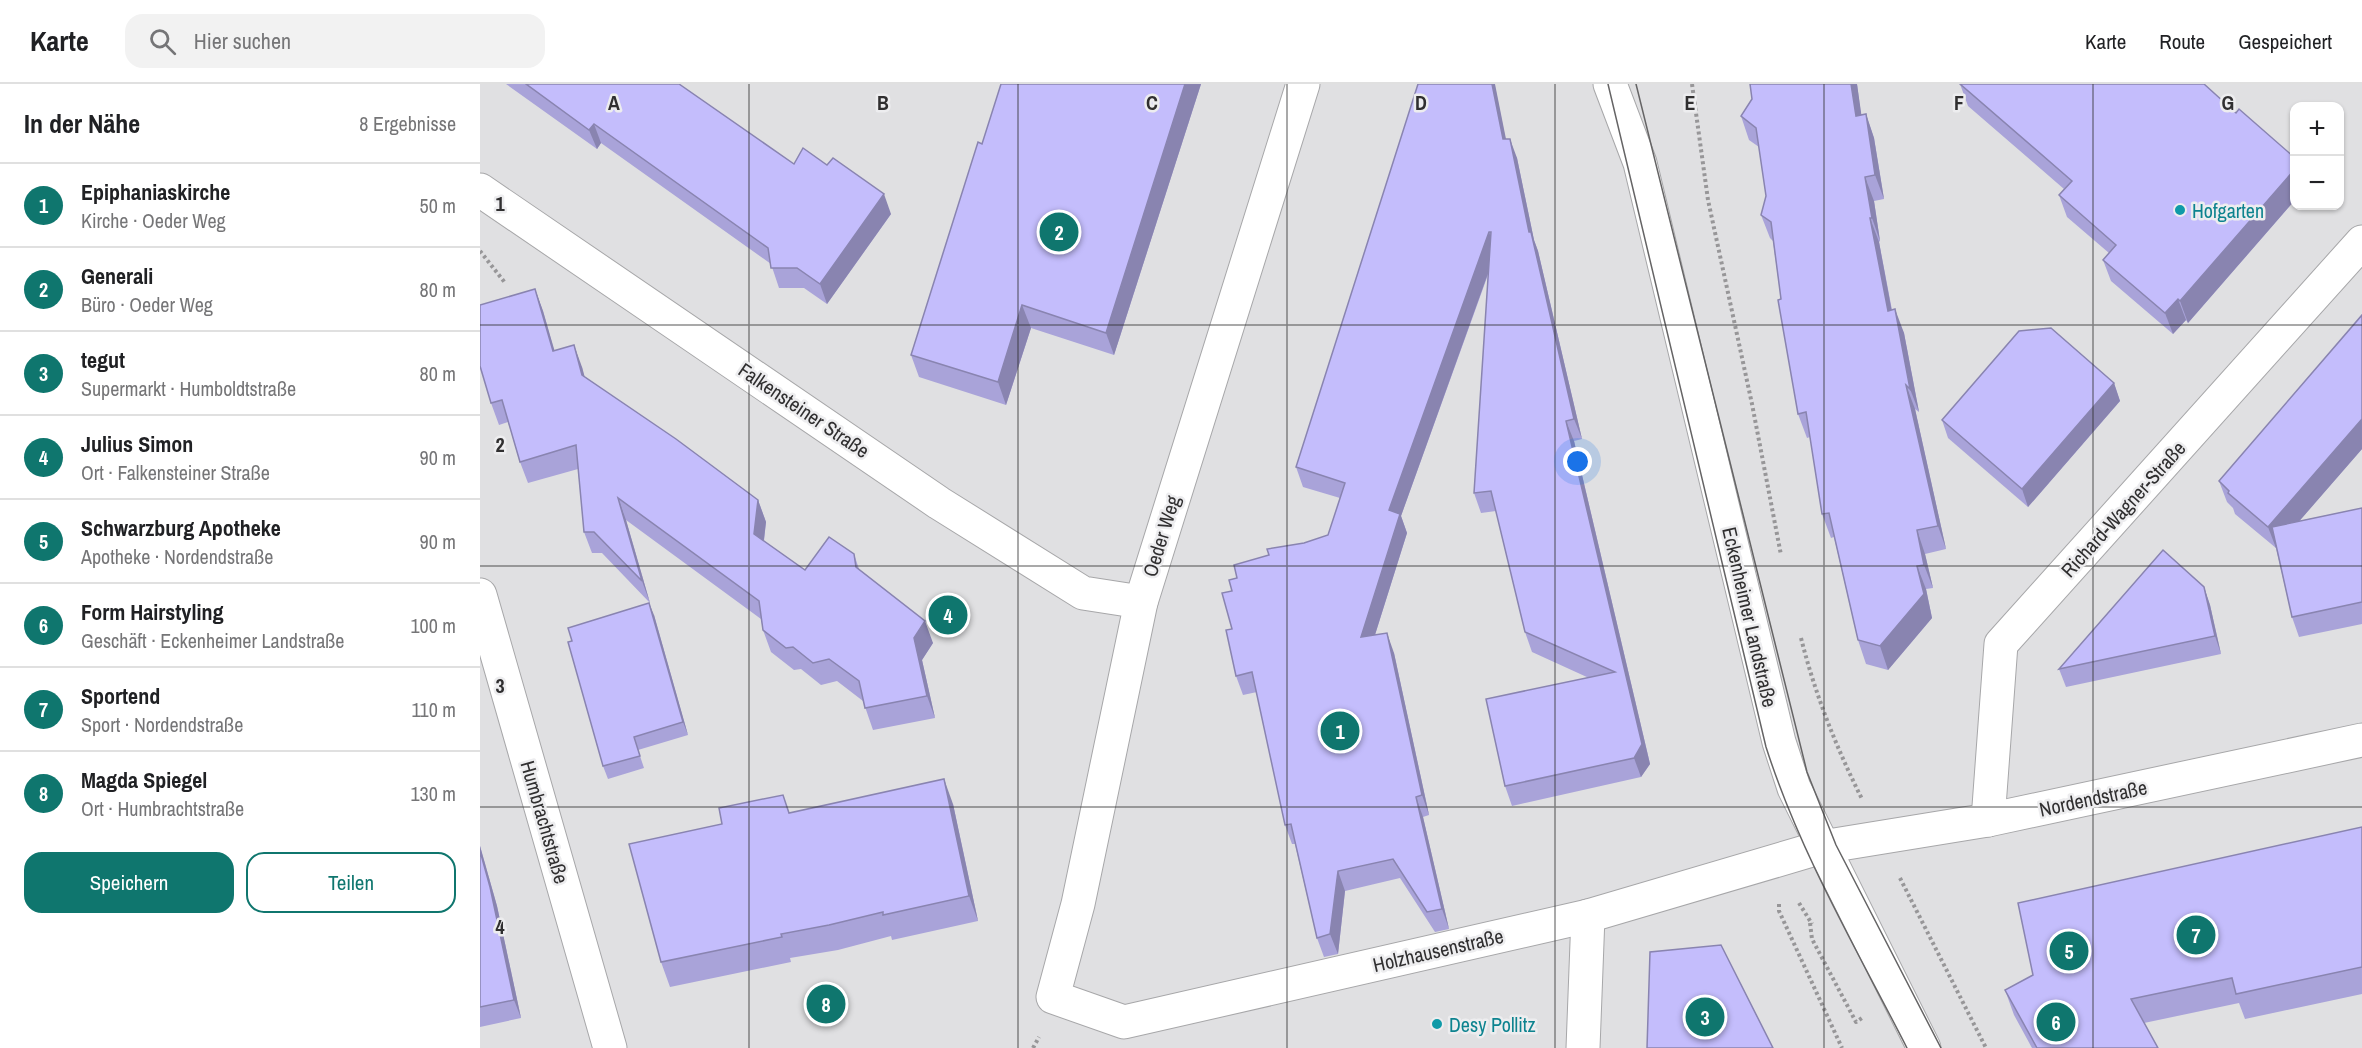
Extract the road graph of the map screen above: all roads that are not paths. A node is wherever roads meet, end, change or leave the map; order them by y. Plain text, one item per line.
1 (1303, 84) edge
2 (1610, 84) edge
3 (1633, 84) edge
4 (1640, 163) junction
5 (480, 189) edge
6 (2362, 243) edge
7 (480, 595) edge
8 (1141, 602) junction
9 (2362, 740) edge
10 (1988, 820) junction
11 (1822, 848) junction
12 (1588, 916) junction
13 (1053, 997) joint
14 (610, 1048) edge
15 (1583, 1048) edge
16 (1924, 1048) edge

1 - 8 street, Oeder Weg
2 - 4 street, Eckenheimer Landstraße
3 - 4 street, Eckenheimer Landstraße
4 - 11 street, Eckenheimer Landstraße
5 - 8 street, Falkensteiner Straße
6 - 10 street, Richard-Wagner-Straße
7 - 14 street, Humbrachtstraße
8 - 13 street, Oeder Weg
9 - 10 street, Nordendstraße
10 - 11 street, Nordendstraße
11 - 12 street, Holzhausenstraße
11 - 16 street, Eckenheimer Landstraße
12 - 13 street, Holzhausenstraße
12 - 15 street

